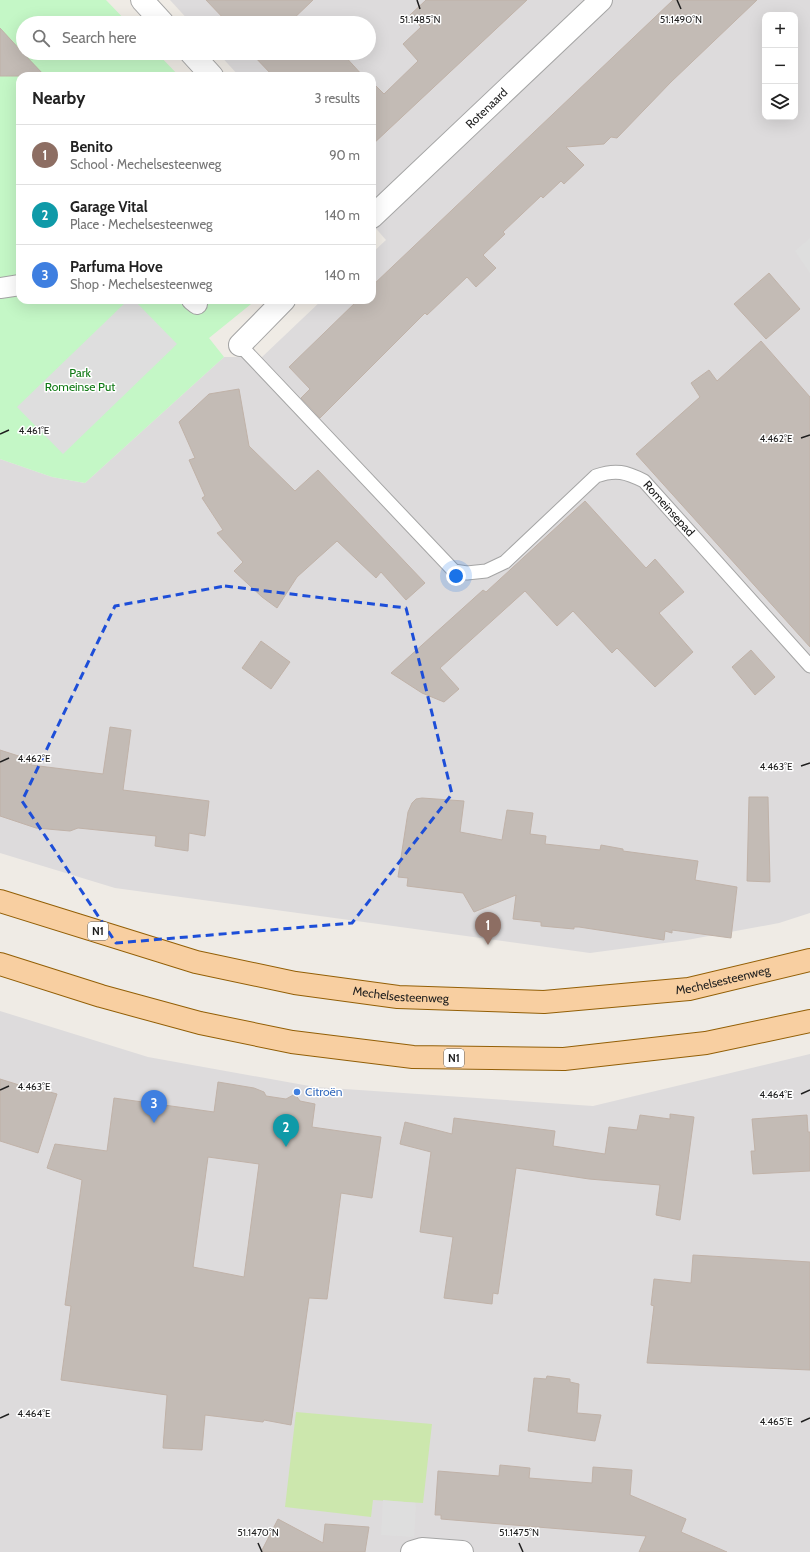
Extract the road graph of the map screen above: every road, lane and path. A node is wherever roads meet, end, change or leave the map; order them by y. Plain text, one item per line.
1 (142, 0) edge
2 (601, 0) edge
3 (157, 16) edge
4 (197, 60) edge
5 (208, 72) edge
6 (376, 213) edge
7 (16, 286) edge
8 (0, 288) edge
9 (280, 304) edge
10 (240, 345) joint
11 (810, 666) edge
12 (0, 901) edge
13 (810, 960) edge
14 (0, 964) edge
15 (810, 1021) edge
16 (412, 1552) edge
17 (462, 1552) edge

1 - 3 street
2 - 6 street, Rotenaard
4 - 5 street
7 - 8 street
9 - 10 street
10 - 11 lane, Romeinsepad
12 - 13 main road, Mechelsesteenweg / N1
14 - 15 main road, N1
16 - 17 street

